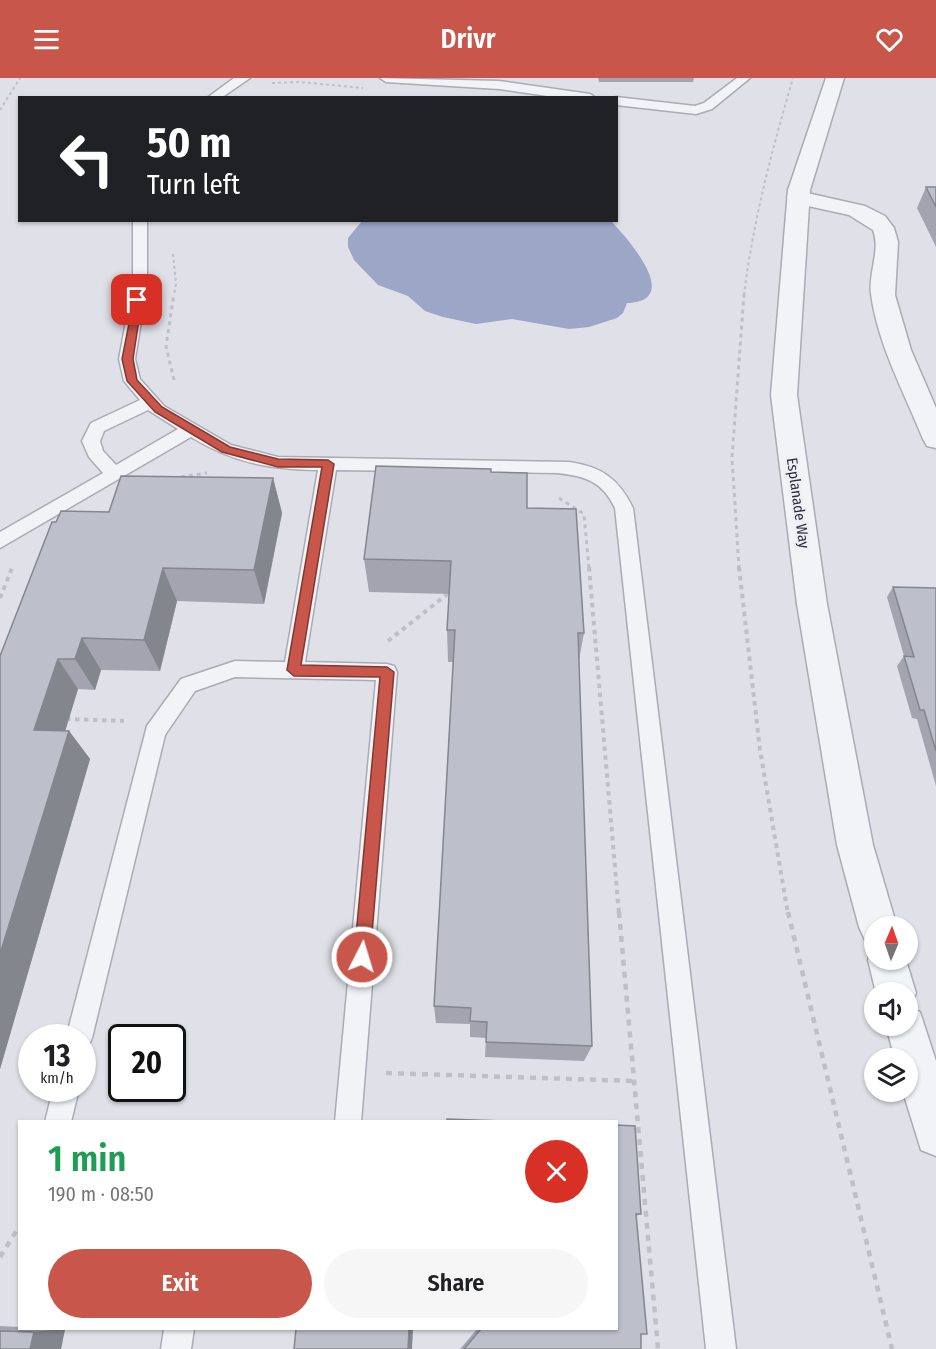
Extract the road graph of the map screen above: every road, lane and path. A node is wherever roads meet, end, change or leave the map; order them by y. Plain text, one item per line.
1 (20, 78) edge
2 (244, 78) edge
3 (744, 78) edge
4 (794, 78) edge
5 (835, 78) edge
6 (393, 79) edge
7 (267, 84) dead end
8 (216, 96) edge
9 (576, 96) edge
10 (618, 101) edge
11 (0, 110) edge
12 (798, 197) junction
13 (140, 222) edge
14 (173, 252) dead end
15 (174, 386) dead end
16 (152, 402) junction
17 (191, 429) junction
18 (936, 439) edge
19 (328, 464) junction
20 (114, 474) junction
21 (215, 475) edge
22 (166, 481) edge
23 (552, 493) dead end
24 (568, 504) junction
25 (560, 510) edge
26 (0, 541) edge
27 (22, 563) dead end
28 (450, 591) edge
29 (0, 598) edge
30 (294, 670) junction
31 (349, 672) junction
32 (57, 719) dead end
33 (125, 721) dead end
34 (875, 916) edge
35 (82, 1024) edge
36 (909, 1036) edge
37 (352, 1071) junction
38 (634, 1081) junction
39 (63, 1102) edge
40 (58, 1120) edge
41 (348, 1120) edge
42 (936, 1135) edge
43 (18, 1228) edge
44 (0, 1257) edge
45 (179, 1330) edge
46 (176, 1349) edge
47 (658, 1349) edge
48 (721, 1349) edge
49 (892, 1349) edge

1 - 11 path
2 - 8 lane
3 - 10 lane
4 - 49 path
5 - 12 street, Esplanade Way
6 - 7 path
6 - 9 lane
12 - 18 street
12 - 34 street, Esplanade Way
13 - 16 lane
14 - 15 path
16 - 17 lane
16 - 20 lane
17 - 19 lane
17 - 20 lane
19 - 30 lane
19 - 48 lane
20 - 26 lane
21 - 22 path
23 - 24 path
24 - 25 path
24 - 38 path
27 - 29 path
28 - 31 path
30 - 31 lane
30 - 35 lane
31 - 37 lane
32 - 33 path
36 - 42 street
37 - 38 path
37 - 41 lane
38 - 47 path
39 - 40 lane
43 - 44 path
45 - 46 lane

